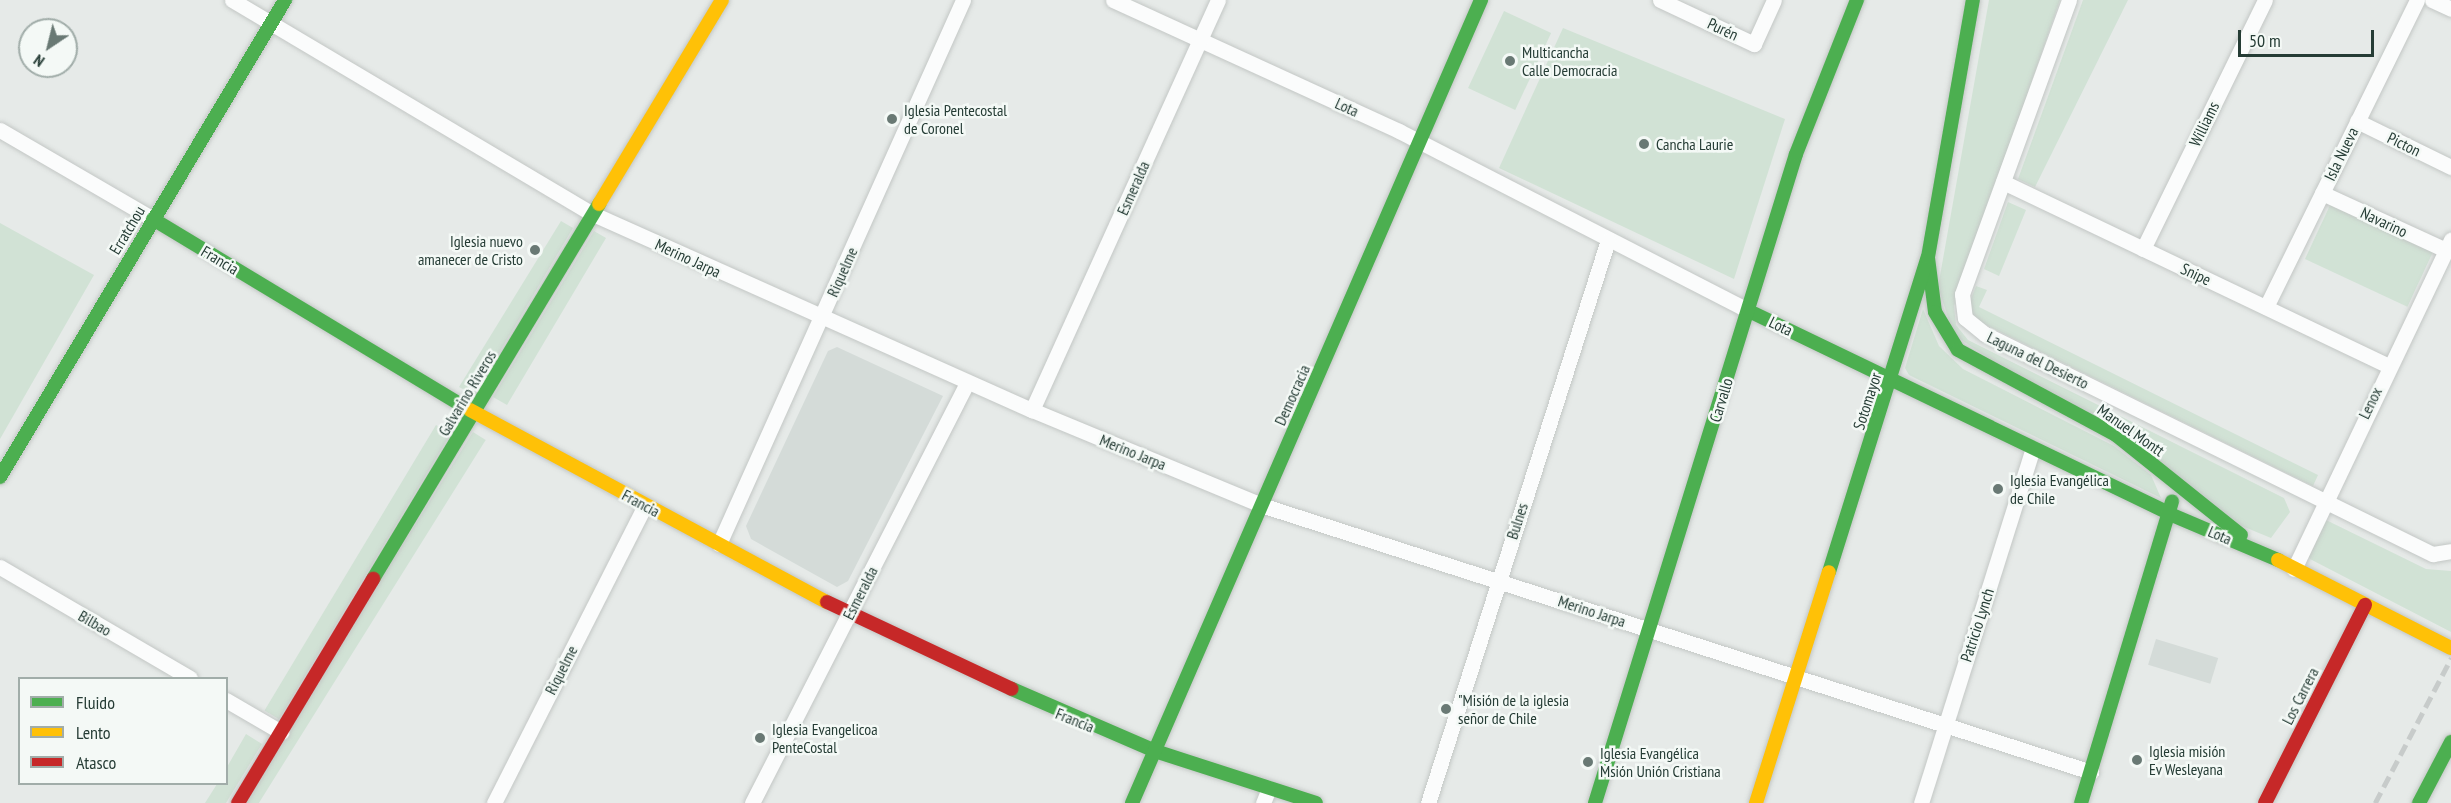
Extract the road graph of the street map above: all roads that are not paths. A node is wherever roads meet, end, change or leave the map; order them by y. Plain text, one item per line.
1 (232, 0) edge
2 (285, 0) edge
3 (722, 0) edge
4 (963, 0) edge
5 (1113, 0) edge
6 (1218, 0) edge
7 (1481, 0) edge
8 (1660, 0) edge
9 (1774, 0) edge
10 (1857, 0) edge
11 (1973, 0) edge
12 (2069, 0) edge
13 (2265, 0) edge
14 (2417, 0) edge
15 (2433, 0) edge
16 (2451, 9) edge
17 (271, 24) junction
18 (1200, 40) junction
19 (2357, 121) junction
20 (0, 130) edge
21 (1420, 143) junction
22 (2451, 167) edge
23 (2003, 182) junction
24 (2322, 193) junction
25 (593, 214) junction
26 (153, 219) junction
27 (1608, 240) junction
28 (2448, 245) edge
29 (2143, 249) junction
30 (1928, 257) junction
31 (2265, 307) junction
32 (1749, 311) junction
33 (821, 318) junction
34 (2389, 366) junction
35 (1891, 380) junction
36 (968, 383) junction
37 (1032, 410) junction
38 (474, 413) junction
39 (2033, 447) junction
40 (0, 477) edge
41 (2168, 477) junction
42 (2322, 500) junction
43 (645, 505) junction
44 (1261, 505) junction
45 (2172, 515) junction
46 (719, 544) junction
47 (2451, 551) edge
48 (2270, 556) junction
49 (0, 567) edge
50 (2294, 568) junction
51 (1497, 580) junction
52 (2365, 605) junction
53 (849, 614) junction
54 (1649, 629) junction
55 (2451, 648) edge
56 (188, 677) edge
57 (1796, 678) junction
58 (228, 701) edge
59 (1945, 726) junction
60 (281, 732) junction
61 (2451, 742) edge
62 (1155, 751) junction
63 (2091, 772) junction
64 (1269, 788) junction
65 (238, 803) edge
66 (494, 803) edge
67 (752, 803) edge
68 (1132, 803) edge
69 (1263, 803) edge
70 (1316, 803) edge
71 (1428, 803) edge
72 (1595, 803) edge
73 (1756, 803) edge
74 (1921, 803) edge
75 (2081, 803) edge
76 (2265, 803) edge
77 (2418, 803) edge

1 - 17 street, Merino Jarpa
2 - 17 street, Erratchou
3 - 25 street, Galvarino Riveros
4 - 33 street, Riquelme
5 - 18 street, Lota
6 - 18 street, Esmeralda
7 - 21 street, Democracia
8 - 9 street, Purén
10 - 32 street, Carvallo
11 - 30 street, Sotomayor
12 - 23 street, Laguna del Desierto
13 - 29 street, Williams
14 - 19 street, Isla Nueva
15 - 16 street
17 - 25 street, Merino Jarpa
17 - 26 street, Erratchou
18 - 21 street, Lota
18 - 37 street, Esmeralda
19 - 22 street, Picton
19 - 24 street, Isla Nueva
20 - 26 street, Francia
21 - 27 street, Lota
21 - 44 street, Democracia
23 - 29 street, Snipe
23 - 42 street, Laguna del Desierto
24 - 28 street, Navarino
24 - 31 street, Isla Nueva
25 - 33 street, Merino Jarpa
25 - 38 street, Galvarino Riveros
26 - 38 street, Francia
26 - 40 street, Erratchou
27 - 32 street, Lota
27 - 51 street, Bulnes
28 - 34 street, Lenox
29 - 31 street, Snipe
30 - 35 street, Sotomayor
30 - 41 street, Manuel Montt
31 - 34 street, Snipe
32 - 35 street, Lota
32 - 54 street, Carvallo
33 - 36 street, Merino Jarpa
33 - 46 street, Riquelme
34 - 42 street, Lenox
35 - 39 street, Lota
35 - 57 street, Sotomayor
36 - 37 street, Merino Jarpa
36 - 53 street, Esmeralda
37 - 44 street, Merino Jarpa
38 - 43 street, Francia
38 - 60 street, Galvarino Riveros
39 - 45 street, Lota
39 - 59 street, Patricio Lynch
41 - 45 street, Manuel Montt
41 - 48 street
42 - 47 street, Laguna del Desierto
42 - 50 street, Lenox
43 - 46 street, Francia
43 - 66 street, Riquelme
44 - 51 street, Merino Jarpa
44 - 62 street, Democracia
45 - 48 street, Lota
45 - 63 street, Manuel Montt
46 - 53 street, Francia
48 - 50 street, Lota
49 - 56 street, Bilbao
50 - 52 street, Lota
51 - 54 street, Merino Jarpa
51 - 71 street, Bulnes
52 - 55 street, Lota
52 - 76 street, Los Carrera
53 - 62 street, Francia
53 - 67 street, Esmeralda
54 - 57 street, Merino Jarpa
54 - 72 street, Carvallo
57 - 59 street, Merino Jarpa
57 - 73 street, Sotomayor
58 - 60 street
59 - 63 street, Merino Jarpa
59 - 74 street, Patricio Lynch
60 - 65 street, Galvarino Riveros
61 - 77 street
62 - 64 street, Francia
62 - 68 street, Democracia
63 - 75 street, Manuel Montt
64 - 69 street
64 - 70 street, Francia

